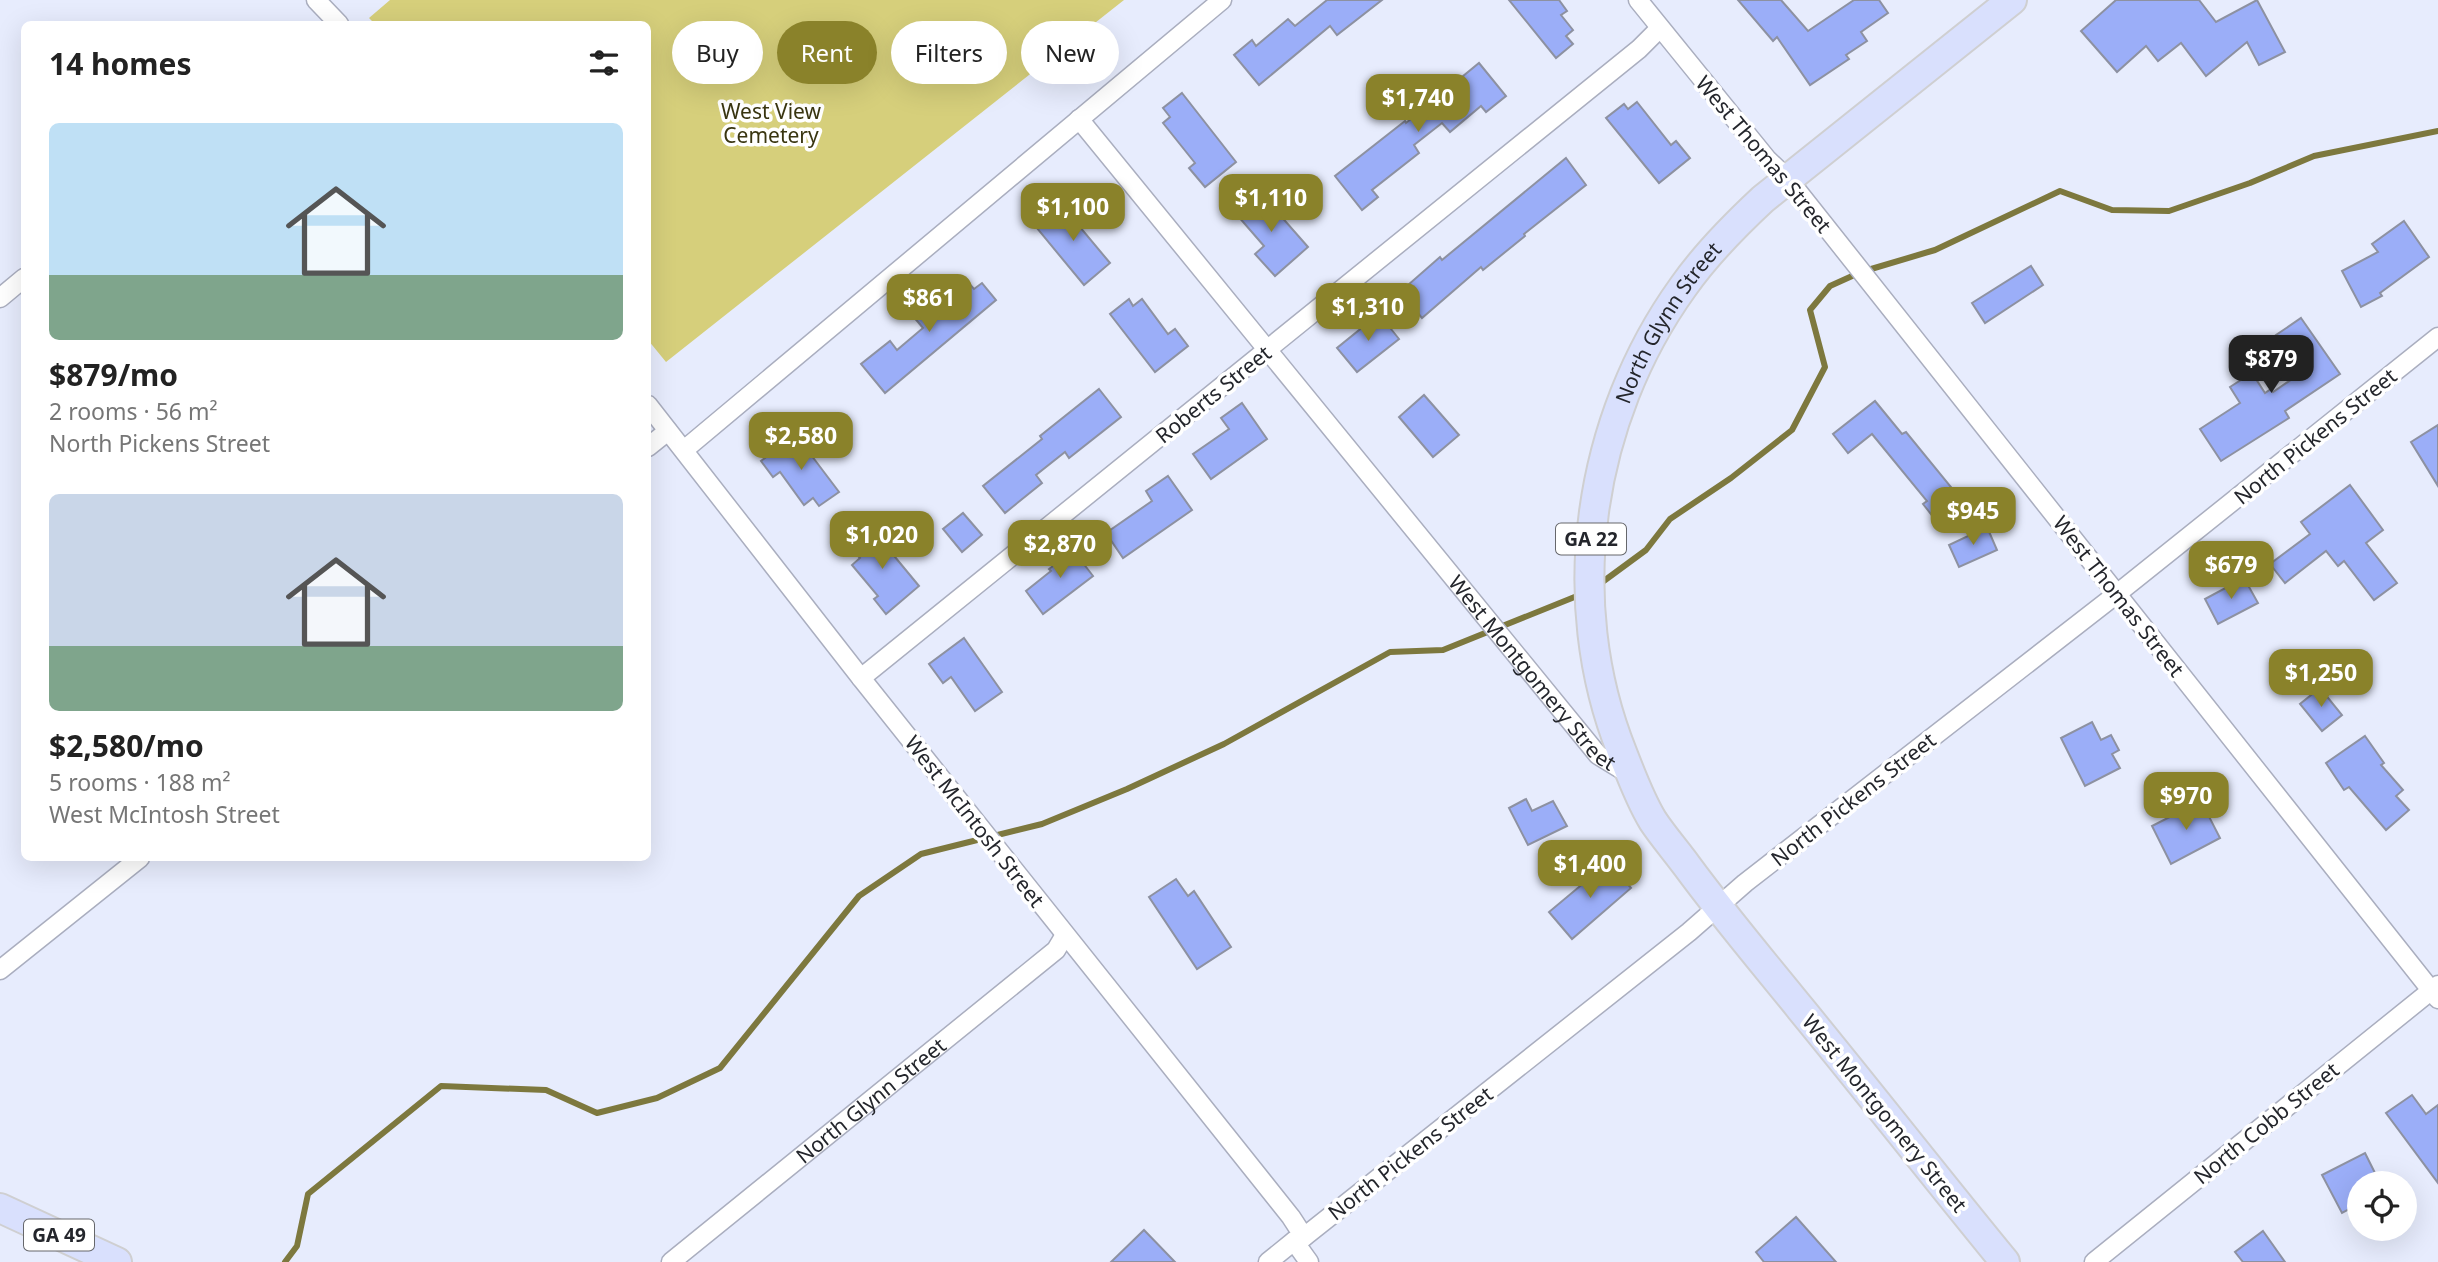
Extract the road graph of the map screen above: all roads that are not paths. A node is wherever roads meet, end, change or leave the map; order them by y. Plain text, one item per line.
1 (316, 0) edge
2 (1222, 0) edge
3 (1638, 0) edge
4 (2012, 0) edge
5 (336, 21) edge
6 (1660, 28) junction
7 (1079, 119) junction
8 (1788, 179) junction
9 (21, 280) edge
10 (0, 298) edge
11 (2438, 337) edge
12 (1267, 350) junction
13 (651, 409) edge
14 (668, 431) junction
15 (651, 445) edge
16 (684, 450) junction
17 (2118, 593) junction
18 (861, 678) junction
19 (1631, 775) junction
20 (136, 861) edge
21 (1717, 907) junction
22 (1065, 935) junction
23 (0, 970) edge
24 (2436, 991) edge
25 (3, 1216) edge
26 (1299, 1239) junction
27 (117, 1262) edge
28 (671, 1262) edge
29 (1268, 1262) edge
30 (1308, 1262) edge
31 (2005, 1262) edge
32 (2094, 1262) edge

1 - 5 street
2 - 7 street
3 - 6 street, West Thomas Street
4 - 8 main road, North Glynn Street / GA 22
6 - 8 street, West Thomas Street
6 - 12 street, Roberts Street
7 - 12 street, West Montgomery Street
7 - 16 street
8 - 17 street, West Thomas Street
8 - 19 main road, North Glynn Street / GA 22
9 - 10 street
11 - 17 street, North Pickens Street
12 - 18 street, Roberts Street
12 - 19 street, West Montgomery Street
13 - 14 street, West McIntosh Street
14 - 15 street
14 - 16 street, West McIntosh Street
16 - 18 street, West McIntosh Street
17 - 21 street, North Pickens Street
17 - 24 street, West Thomas Street
18 - 22 street, West McIntosh Street
19 - 21 main road, West Montgomery Street / GA 22
20 - 23 street
21 - 26 street, North Pickens Street
21 - 31 main road, West Montgomery Street / GA 22
22 - 26 street, West McIntosh Street
22 - 28 street, North Glynn Street
24 - 32 street, North Cobb Street
25 - 27 main road, GA 49
26 - 29 street, North Pickens Street
26 - 30 street, West McIntosh Street

